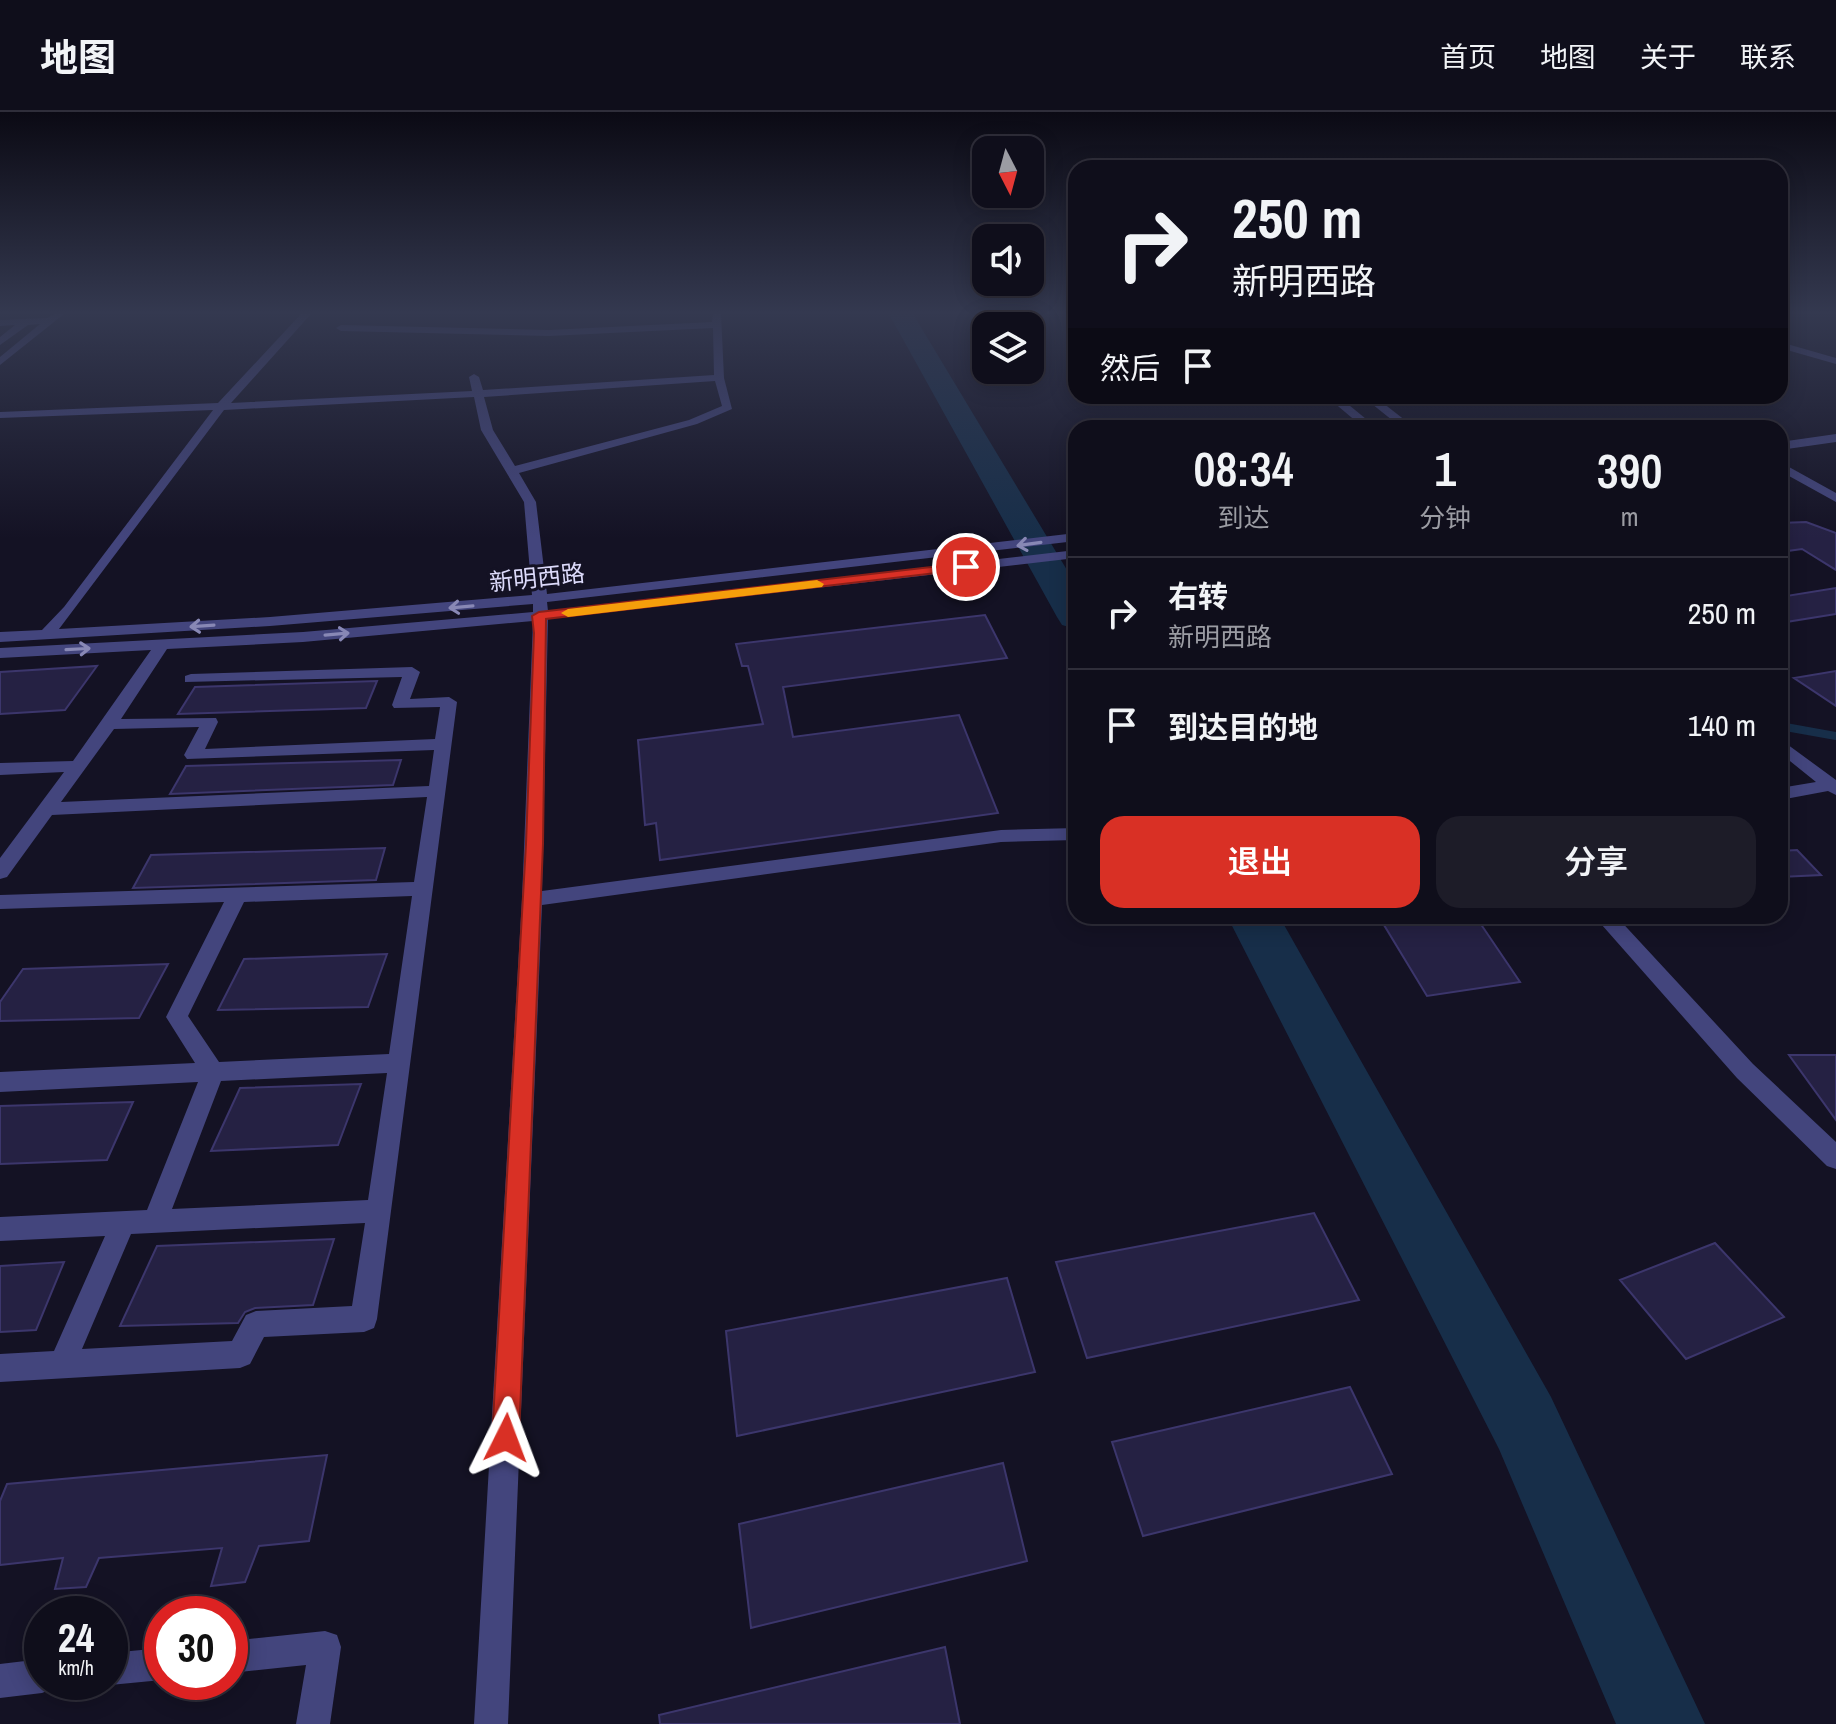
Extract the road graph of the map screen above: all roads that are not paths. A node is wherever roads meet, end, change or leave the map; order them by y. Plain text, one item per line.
1 (237, 389) edge
2 (429, 389) edge
3 (477, 389) edge
4 (722, 389) edge
5 (1341, 404) edge
6 (1378, 404) edge
7 (220, 408) junction
8 (0, 415) edge
9 (1361, 420) edge
10 (1398, 420) edge
11 (1836, 438) edge
12 (1788, 445) edge
13 (1836, 449) edge
14 (1788, 456) edge
15 (511, 471) junction
16 (1788, 471) edge
17 (1836, 498) edge
18 (1068, 538) edge
19 (1068, 555) edge
20 (538, 608) junction
21 (46, 635) junction
22 (0, 637) edge
23 (162, 645) junction
24 (0, 653) edge
25 (191, 679) dead end
26 (109, 724) junction
27 (443, 744) junction
28 (1788, 750) edge
29 (78, 766) junction
30 (0, 769) edge
31 (1833, 787) edge
32 (437, 791) junction
33 (1788, 793) edge
34 (46, 809) junction
35 (1068, 834) edge
36 (0, 872) edge
37 (423, 889) junction
38 (238, 894) junction
39 (532, 899) junction
40 (0, 902) edge
41 (1611, 924) edge
42 (399, 1063) junction
43 (213, 1072) junction
44 (0, 1082) edge
45 (1836, 1158) edge
46 (378, 1211) junction
47 (155, 1222) junction
48 (123, 1223) junction
49 (0, 1229) edge
50 (62, 1364) junction
51 (0, 1368) edge
52 (248, 1655) edge
53 (24, 1678) edge
54 (0, 1681) edge
55 (313, 1724) edge
56 (491, 1724) edge

1 - 7 street
2 - 7 street
3 - 15 street
4 - 15 street
5 - 9 street
6 - 10 street
7 - 8 street
7 - 21 street
11 - 12 street
13 - 14 street
15 - 20 street
16 - 17 street
18 -> 20 street, 新明西路
19 - 20 street, 新明西路
20 -> 21 street, 新明西路
23 -> 20 street, 新明西路
20 - 39 street
21 - 22 street, 新明西路
24 -> 23 street, 新明西路
23 - 26 street
25 - 27 street
26 - 27 street
26 - 29 street
27 - 32 street
28 - 31 street
29 - 30 street
29 - 34 street
31 - 33 street
32 - 34 street
32 - 37 street
34 - 36 street
35 - 39 street
37 - 38 street
37 - 42 street
38 - 40 street
38 - 43 street
39 - 56 street
41 - 45 street
42 - 43 street
42 - 46 street
43 - 44 street
43 - 47 street
46 - 47 street
46 - 50 street
47 - 48 street
48 - 49 street
48 - 50 street
50 - 51 street
52 - 55 street
53 - 54 street

